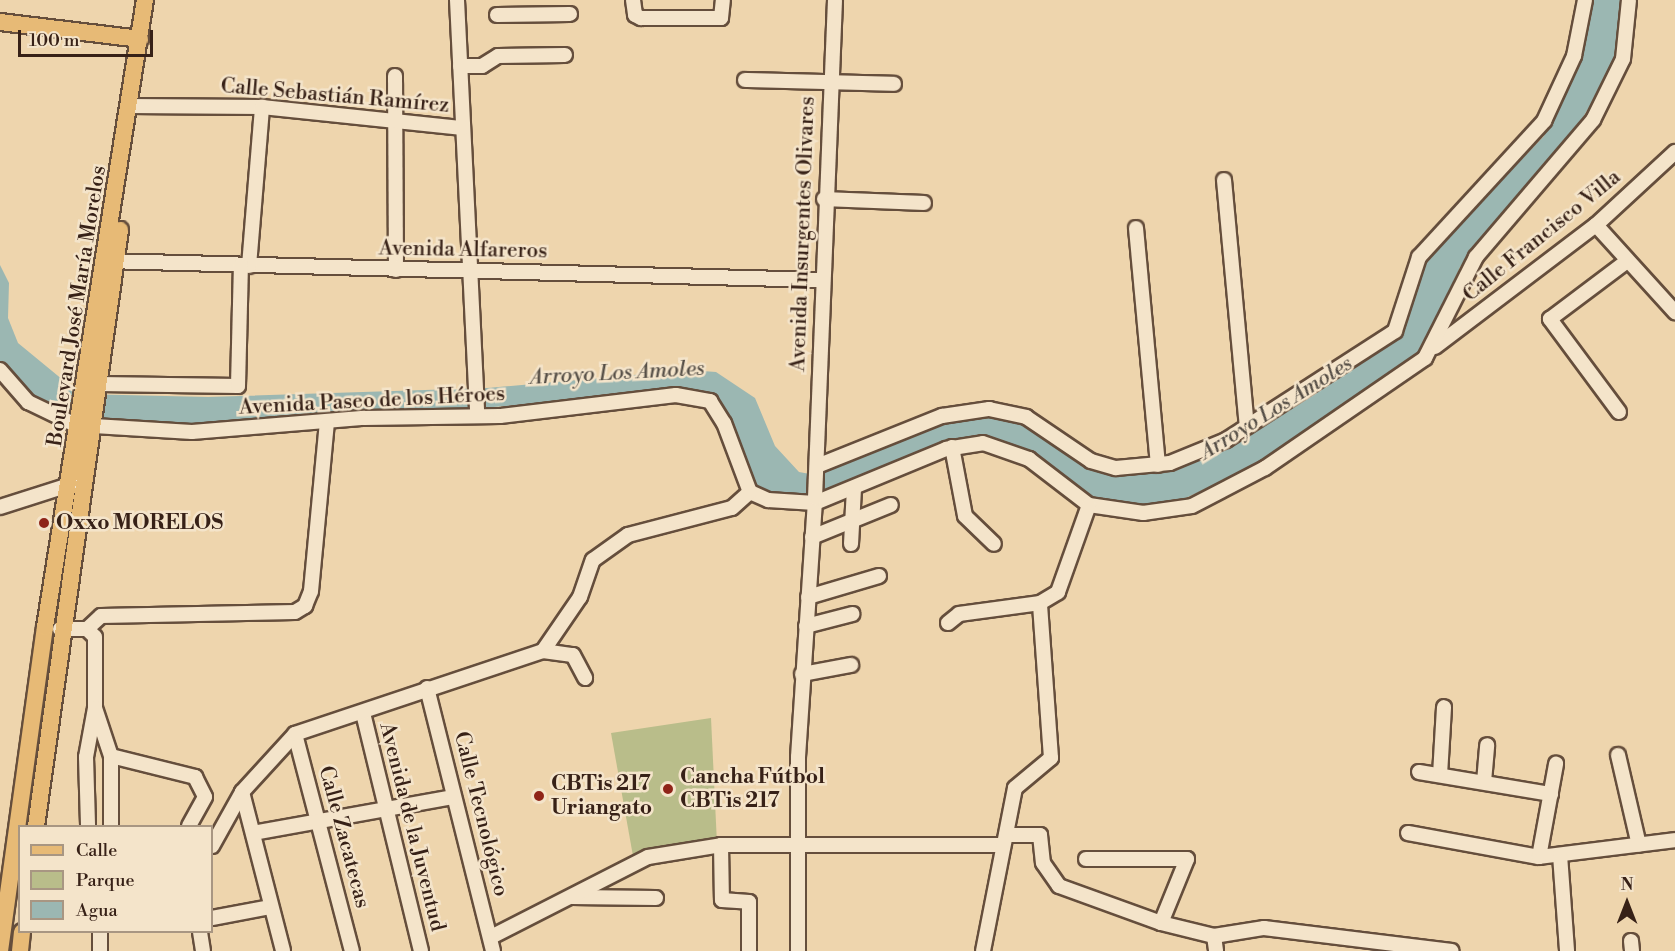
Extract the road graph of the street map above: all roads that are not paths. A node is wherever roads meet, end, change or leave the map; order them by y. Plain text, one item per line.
1 (146, 0) edge
2 (457, 0) edge
3 (539, 0) edge
4 (633, 0) edge
5 (723, 0) edge
6 (835, 0) edge
7 (1585, 0) edge
8 (1629, 0) edge
9 (570, 14) dead end
10 (497, 15) dead end
11 (539, 15) junction
12 (0, 22) edge
13 (140, 39) junction
14 (565, 55) dead end
15 (460, 66) junction
16 (395, 76) dead end
17 (745, 80) dead end
18 (829, 82) junction
19 (894, 84) dead end
20 (130, 106) junction
21 (262, 107) junction
22 (396, 121) junction
23 (463, 128) junction
24 (1675, 152) edge
25 (1224, 180) dead end
26 (824, 199) junction
27 (924, 203) dead end
28 (1596, 225) junction
29 (1136, 228) dead end
30 (110, 261) junction
31 (1626, 262) junction
32 (245, 266) junction
33 (396, 270) junction
34 (469, 271) junction
35 (822, 280) junction
36 (1675, 312) edge
37 (1433, 349) junction
38 (0, 370) edge
39 (4, 383) edge
40 (94, 388) junction
41 (1619, 412) dead end
42 (477, 414) junction
43 (327, 423) junction
44 (87, 424) junction
45 (1247, 426) junction
46 (952, 447) junction
47 (1158, 465) junction
48 (816, 468) junction
49 (77, 483) junction
50 (854, 488) junction
51 (750, 492) junction
52 (815, 501) junction
53 (891, 505) dead end
54 (1089, 505) junction
55 (0, 507) edge
56 (852, 520) junction
57 (812, 537) junction
58 (851, 544) dead end
59 (994, 544) dead end
60 (879, 576) dead end
61 (808, 597) junction
62 (1040, 603) junction
63 (852, 614) dead end
64 (948, 623) dead end
65 (806, 626) junction
66 (60, 629) junction
67 (87, 629) junction
68 (543, 651) junction
69 (851, 665) dead end
70 (802, 674) junction
71 (585, 678) dead end
72 (427, 688) junction
73 (1444, 707) dead end
74 (95, 708) junction
75 (363, 713) junction
76 (295, 734) junction
77 (1487, 745) dead end
78 (1618, 755) dead end
79 (111, 756) junction
80 (1556, 764) dead end
81 (1419, 772) dead end
82 (1440, 775) junction
83 (1484, 782) junction
84 (242, 792) junction
85 (1551, 794) junction
86 (454, 797) junction
87 (384, 809) junction
88 (317, 820) junction
89 (21, 825) edge
90 (36, 825) edge
91 (88, 825) edge
92 (111, 825) edge
93 (190, 825) edge
94 (1408, 832) dead end
95 (253, 833) junction
96 (1004, 840) junction
97 (1675, 840) edge
98 (18, 842) edge
99 (213, 844) edge
100 (721, 845) junction
101 (802, 845) junction
102 (1639, 845) junction
103 (1560, 855) junction
104 (1539, 857) junction
105 (1086, 859) dead end
106 (570, 897) junction
107 (656, 898) dead end
108 (271, 907) junction
109 (213, 918) edge
110 (1161, 922) junction
111 (22, 933) edge
112 (200, 933) edge
113 (1214, 936) junction
114 (492, 944) edge
115 (0, 951) edge
116 (20, 951) edge
117 (203, 951) edge
118 (283, 951) edge
119 (352, 951) edge
120 (421, 951) edge
121 (749, 951) edge
122 (798, 951) edge
123 (983, 951) edge
124 (1216, 951) edge
125 (1452, 951) edge
126 (1568, 951) edge

1 - 13 main road, Boulevard José María Morelos
2 - 15 street
3 - 11 street
4 - 5 street
6 - 18 street, Avenida Insurgentes Olivares
7 - 45 street
8 - 37 street
9 - 11 street
10 - 11 street
12 - 13 main road
13 - 20 main road, Boulevard José María Morelos
14 - 15 street
15 - 23 street
16 - 22 street
17 - 18 street
18 - 19 street
18 - 26 street, Avenida Insurgentes Olivares
20 - 21 street, Calle Sebastián Ramírez
20 - 30 main road, Boulevard José María Morelos
21 - 22 street, Calle Sebastián Ramírez
21 - 32 street
22 - 23 street, Calle Sebastián Ramírez
22 - 33 street
23 - 34 street
24 - 28 street, Calle Francisco Villa
25 - 45 street
26 - 27 street
26 - 35 street, Avenida Insurgentes Olivares
28 - 31 street
28 - 37 street, Calle Francisco Villa
29 - 47 street
30 - 32 street, Avenida Alfareros
30 - 40 main road, Boulevard José María Morelos
31 - 36 street
31 - 41 street
32 - 33 street, Avenida Alfareros
32 - 40 street, Avenida Paseo de los Héroes
33 - 34 street, Avenida Alfareros
34 - 35 street, Avenida Alfareros
34 - 42 street
35 - 48 street, Avenida Insurgentes Olivares
37 - 54 street
38 - 39 street, Avenida Paseo de los Héroes
39 - 44 street, Avenida Paseo de los Héroes
40 - 44 main road, Boulevard José María Morelos
42 - 43 street, Avenida Paseo de los Héroes
42 - 51 street, Avenida Paseo de los Héroes
43 - 44 street, Avenida Paseo de los Héroes
43 - 67 street
44 - 49 main road, Boulevard José María Morelos
45 - 47 street
46 - 50 street
46 - 54 street
46 - 59 street
47 - 48 street
48 - 52 street, Avenida Insurgentes Olivares
49 - 55 street
49 - 66 main road, Boulevard José María Morelos
49 - 89 main road, Boulevard José María Morelos
50 - 52 street
50 - 56 street
51 - 52 street
51 - 68 street
52 - 57 street
53 - 56 street
54 - 62 street
56 - 57 street
56 - 58 street
57 - 61 street
60 - 61 street
61 - 65 street
62 - 64 street
62 - 96 street
63 - 65 street
65 - 70 street
66 - 67 street
66 - 90 main road, Boulevard José María Morelos
67 - 74 street
68 - 71 street
68 - 72 street
69 - 70 street
70 - 101 street
72 - 75 street
72 - 86 street, Calle Tecnológico
73 - 82 street
74 - 79 street
74 - 91 street
75 - 76 street
75 - 87 street, Avenida de la Juventud
76 - 84 street
76 - 88 street, Calle Zacatecas
77 - 83 street
78 - 102 street
79 - 92 street
79 - 93 street
80 - 85 street
81 - 82 street
82 - 83 street
83 - 85 street
84 - 95 street
84 - 99 street
85 - 104 street
86 - 87 street
86 - 114 street, Calle Tecnológico
87 - 88 street
87 - 120 street, Avenida de la Juventud
88 - 95 street
88 - 119 street, Calle Zacatecas
94 - 104 street
95 - 108 street
96 - 101 street
96 - 110 street
96 - 123 street
97 - 102 street
98 - 115 main road, Boulevard José María Morelos
100 - 101 street
100 - 106 street
100 - 121 street
101 - 122 street
102 - 103 street
103 - 104 street
103 - 126 street
105 - 110 street
106 - 107 street
106 - 114 street
108 - 109 street
108 - 118 street
110 - 113 street
111 - 116 main road
112 - 117 street
113 - 124 street
113 - 125 street

